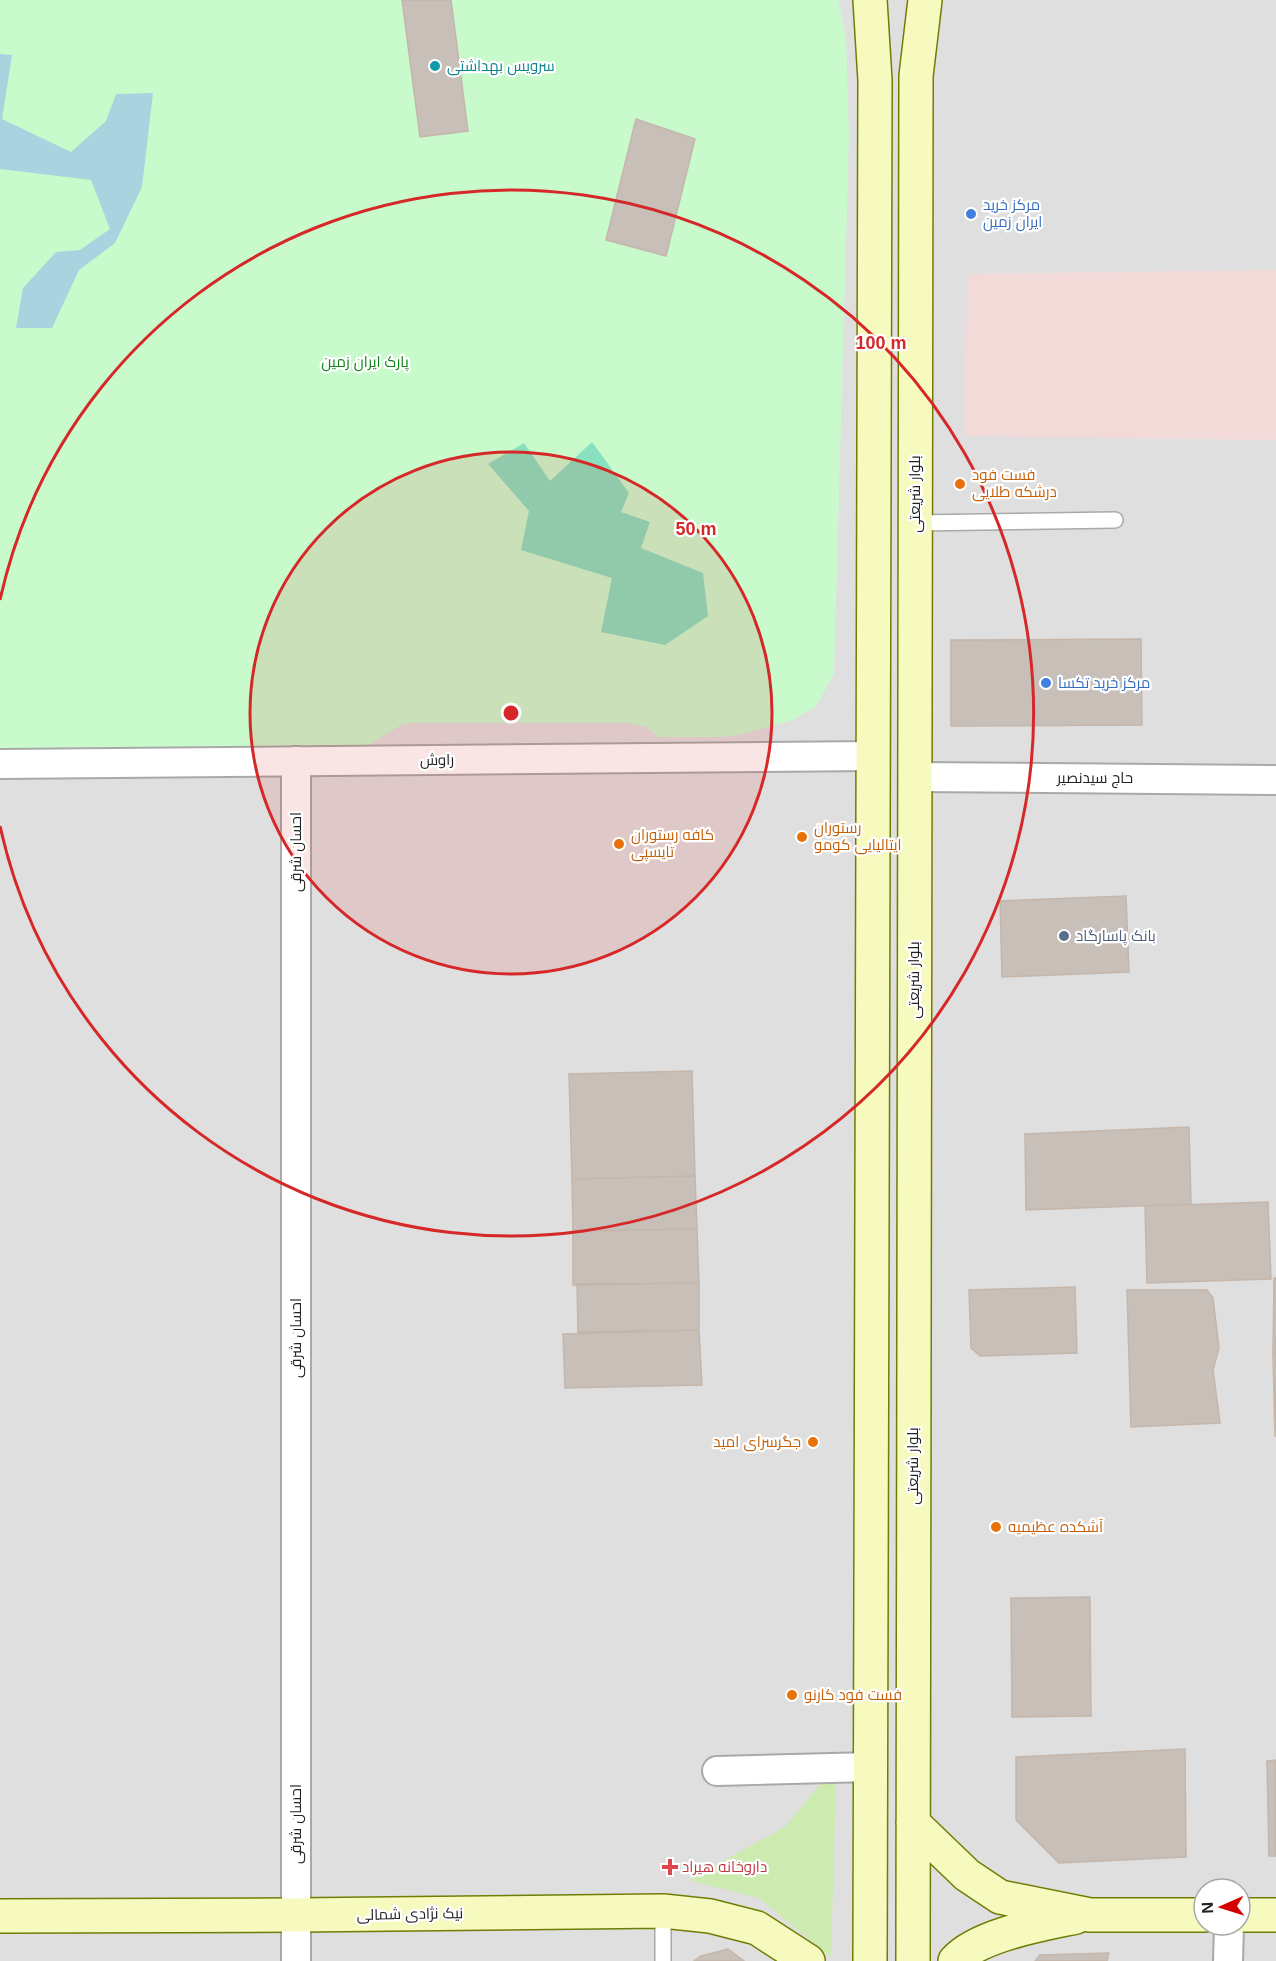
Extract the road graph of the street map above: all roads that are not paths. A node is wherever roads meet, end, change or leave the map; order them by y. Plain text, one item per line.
1 (870, 0) edge
2 (925, 0) edge
3 (1115, 520) dead end
4 (915, 522) junction
5 (874, 756) junction
6 (296, 761) junction
7 (0, 764) edge
8 (915, 777) junction
9 (1276, 780) edge
10 (871, 1767) junction
11 (717, 1772) dead end
12 (913, 1823) junction
13 (663, 1911) junction
14 (296, 1915) junction
15 (1090, 1915) junction
16 (1192, 1915) edge
17 (1252, 1915) edge
18 (0, 1916) edge
19 (1276, 1916) edge
20 (1228, 1937) edge
21 (296, 1961) edge
22 (663, 1961) edge
23 (808, 1961) edge
24 (870, 1961) edge
25 (913, 1961) edge
26 (955, 1961) edge
27 (1228, 1961) edge

1 - 5 main road
2 - 4 main road, بلوار شریعتی
3 - 4 lane
4 - 8 main road, بلوار شریعتی
5 - 6 street, راوش
5 - 10 main road
6 - 7 street, راوش
6 - 14 street, احسان شرقی
8 - 9 street, حاج سیدنصیر
8 - 12 main road, بلوار شریعتی
10 - 11 street
10 - 24 main road
12 - 15 main road
12 - 25 main road, بلوار شریعتی
13 - 14 main road, نیک نژادی شمالی
13 - 22 lane
13 - 23 main road, نیک نژادی شمالی
14 - 18 main road, نیک نژادی شمالی
14 - 21 street, احسان شرقی
15 - 16 main road
15 - 26 main road
17 - 19 main road
20 - 27 street

